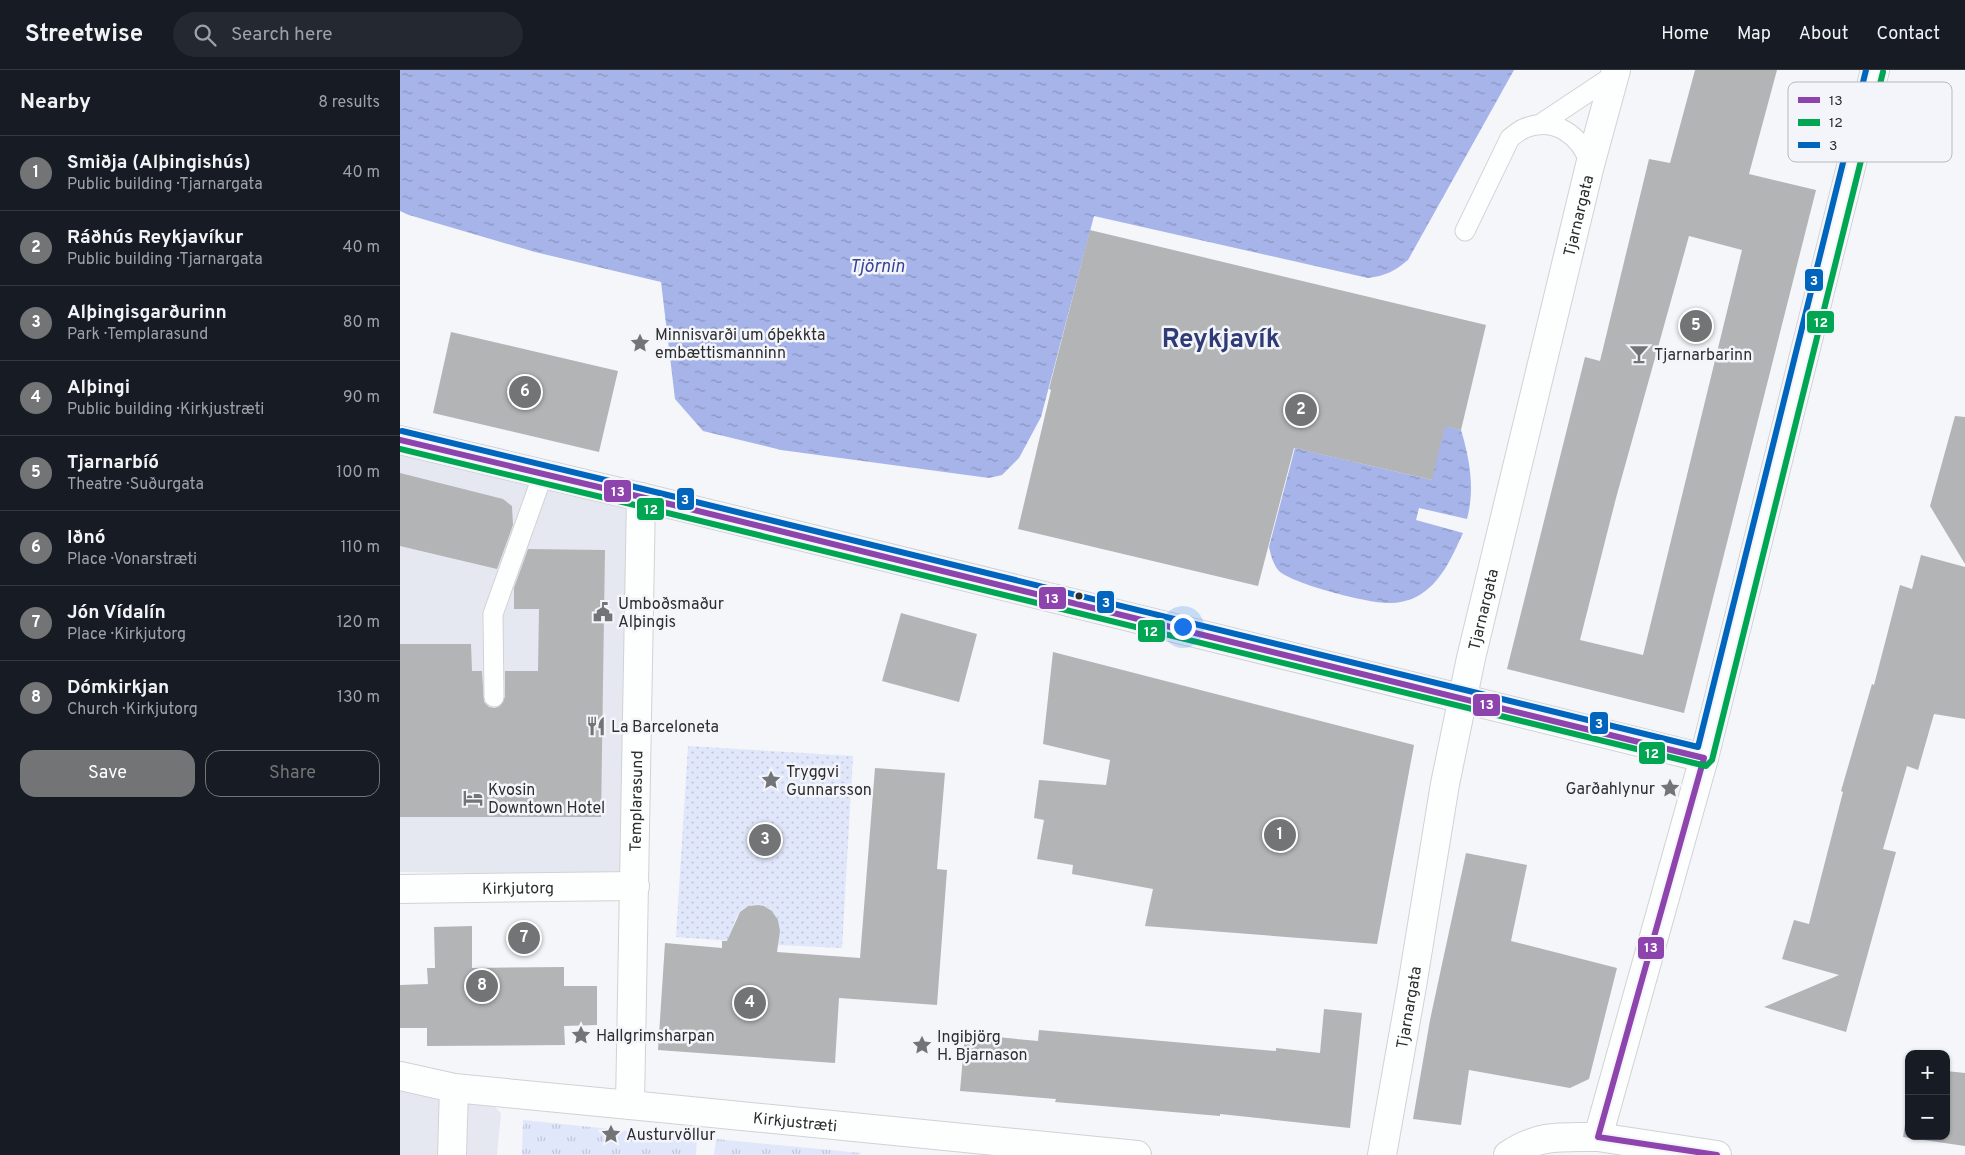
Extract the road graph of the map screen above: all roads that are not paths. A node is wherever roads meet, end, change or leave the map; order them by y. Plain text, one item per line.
1 (1615, 72) edge
2 (1539, 125) junction
3 (1852, 162) edge
4 (1590, 165) junction
5 (1465, 231) dead end
6 (400, 440) edge
7 (543, 474) junction
8 (641, 497) junction
9 (494, 697) dead end
10 (1463, 699) junction
11 (1704, 758) junction
12 (635, 886) junction
13 (400, 889) edge
14 (400, 1076) edge
15 (454, 1088) junction
16 (630, 1105) junction
17 (1598, 1137) junction
18 (965, 1146) edge
19 (452, 1155) edge
20 (1137, 1155) edge
21 (1382, 1155) edge
22 (1508, 1155) edge
23 (1717, 1155) edge

1 - 2 lane
1 - 4 street, Tjarnargata
2 - 4 lane
2 - 5 lane
3 - 11 street
4 - 10 street, Tjarnargata
6 - 7 street
7 - 8 street
7 - 9 lane
8 - 10 street
8 - 12 street, Templarasund
10 - 11 street
10 - 21 street, Tjarnargata
11 - 17 street
12 - 13 street, Kirkjutorg
12 - 16 street, Templarasund
14 - 15 street, Kirkjustræti
15 - 16 street, Kirkjustræti
15 - 19 street
16 - 18 street, Kirkjustræti
17 - 22 street
17 - 23 street
18 - 20 street, Kirkjustræti

